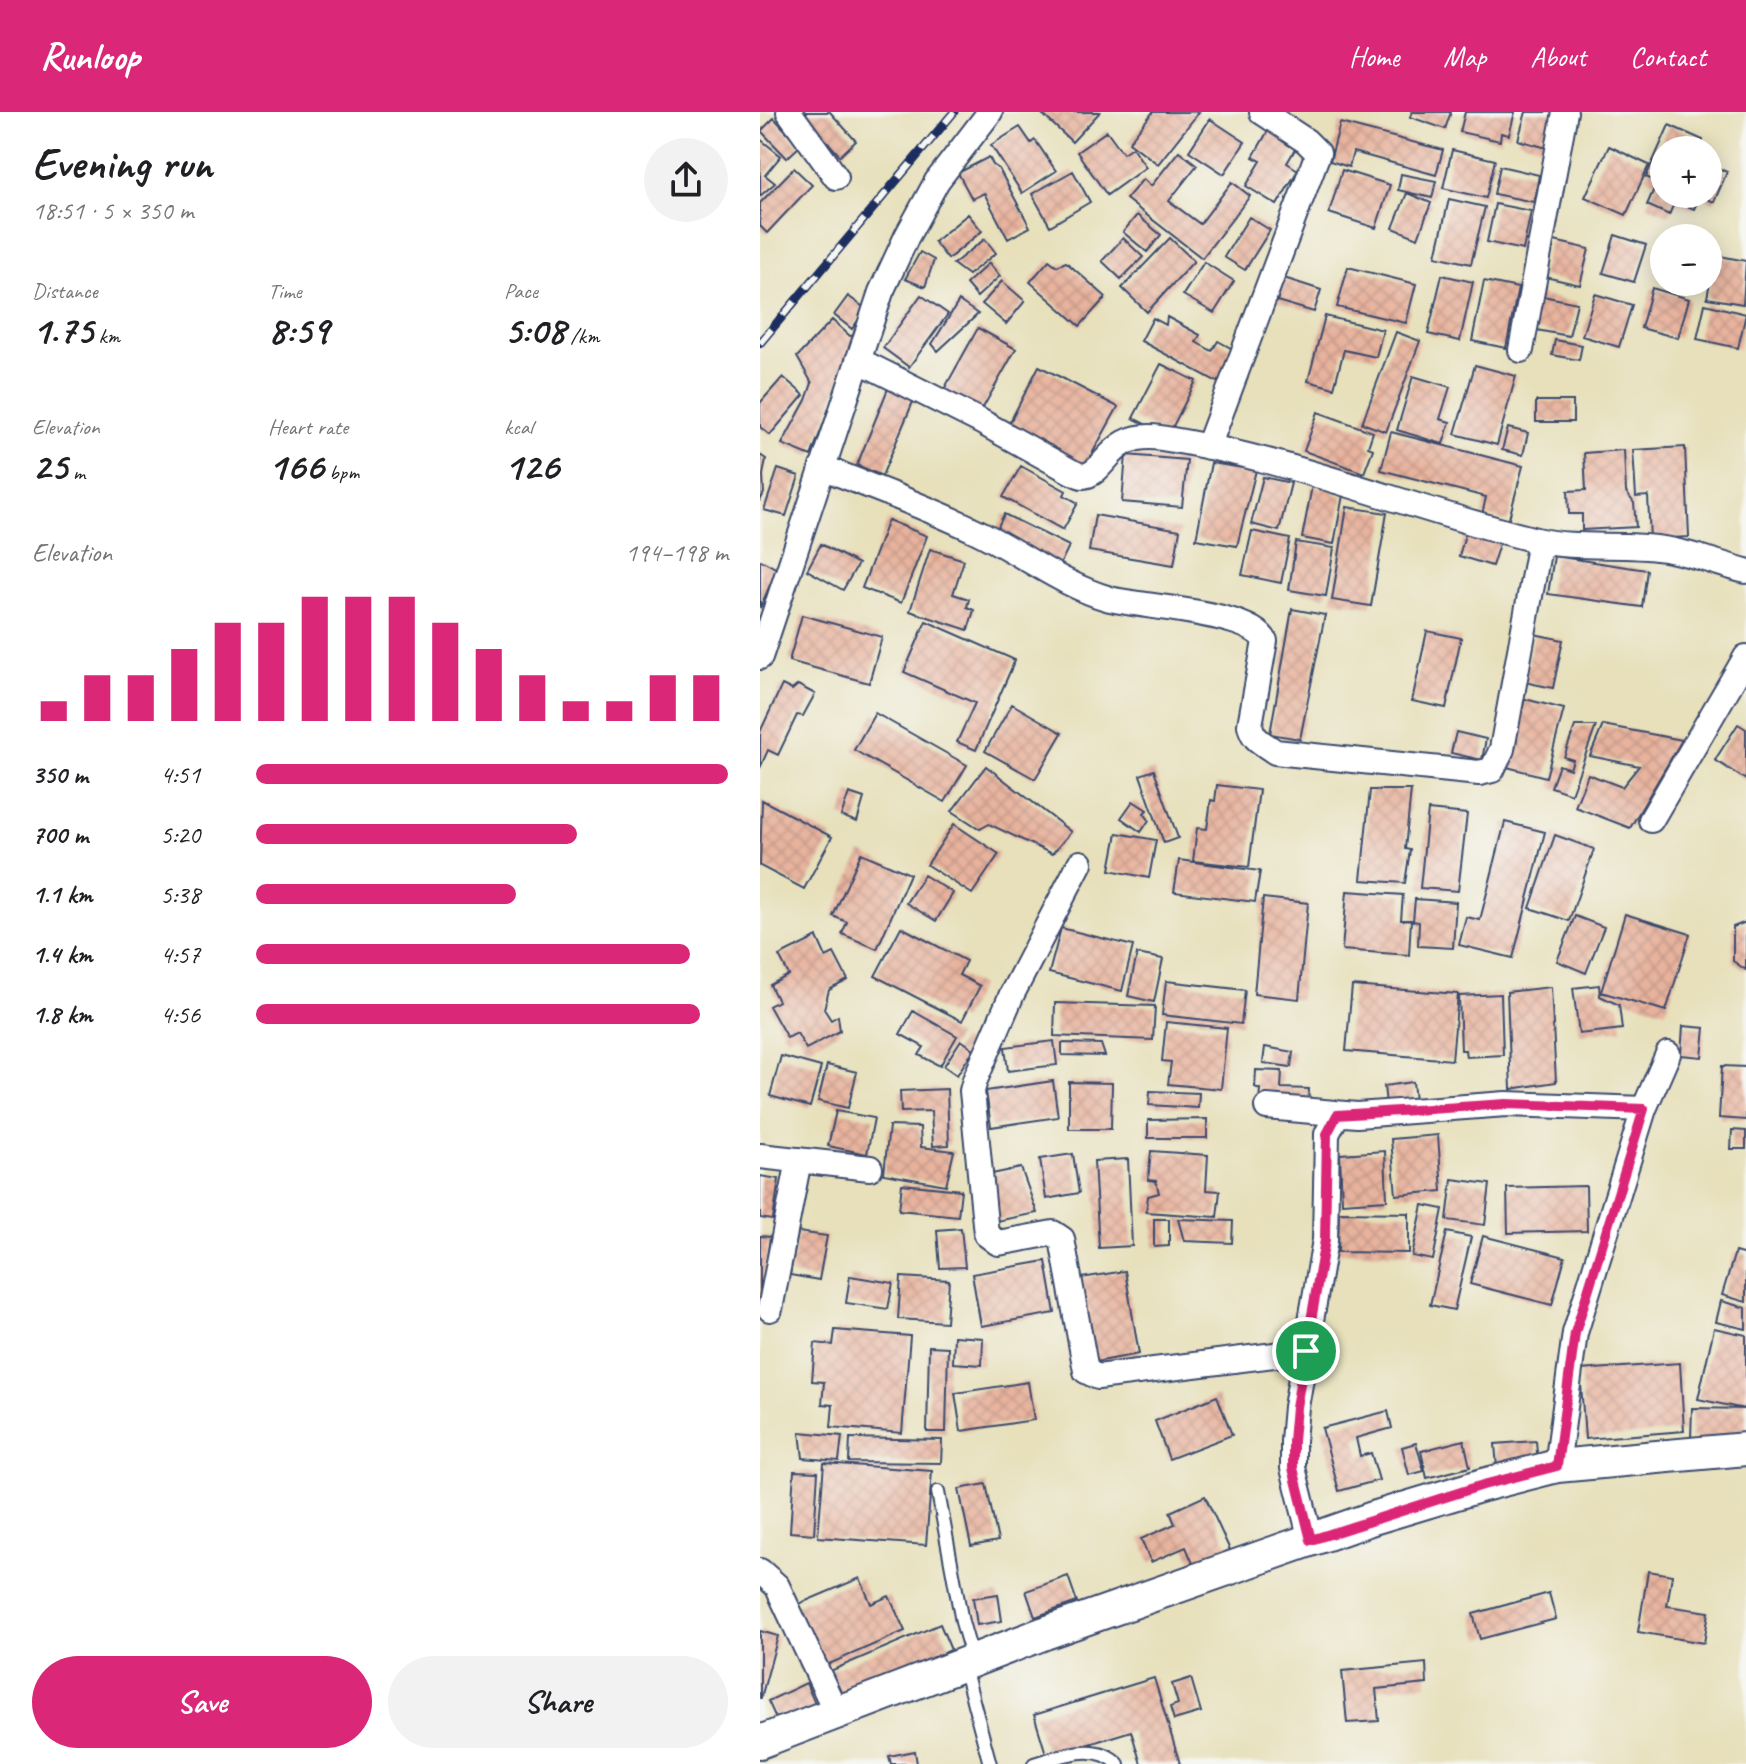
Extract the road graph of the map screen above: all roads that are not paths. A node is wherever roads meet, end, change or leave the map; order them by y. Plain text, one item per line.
1 (789, 112) edge
2 (990, 112) edge
3 (1262, 112) edge
4 (1565, 112) edge
5 (836, 177) dead end
6 (1521, 350) dead end
7 (858, 360) junction
8 (1208, 447) junction
9 (822, 467) junction
10 (1540, 541) junction
11 (1746, 571) edge
12 (760, 657) edge
13 (1746, 657) edge
14 (1651, 820) dead end
15 (1080, 863) dead end
16 (1668, 1054) dead end
17 (1267, 1107) dead end
18 (1644, 1109) junction
19 (1337, 1115) junction
20 (760, 1156) edge
21 (799, 1160) junction
22 (870, 1168) dead end
23 (770, 1309) dead end
24 (1306, 1351) junction
25 (1746, 1449) edge
26 (1557, 1466) junction
27 (938, 1492) dead end
28 (1311, 1540) junction
29 (760, 1571) edge
30 (968, 1662) junction
31 (836, 1712) junction
32 (760, 1742) edge
33 (990, 1764) edge
34 (1034, 1764) edge
35 (1118, 1764) edge

1 - 5 street
2 - 7 street
3 - 8 street
4 - 6 street
7 - 8 street
7 - 9 street
8 - 10 street
9 - 10 street
9 - 12 street
10 - 11 street
13 - 14 street
15 - 24 street
16 - 18 street
17 - 19 street
18 - 19 street
18 - 26 street
19 - 24 street
20 - 21 street
21 - 22 street
21 - 23 street
24 - 28 street
25 - 26 street
26 - 28 street
27 - 30 lane
28 - 30 street
29 - 31 street
30 - 31 street
30 - 33 lane
31 - 32 street
34 - 35 lane

